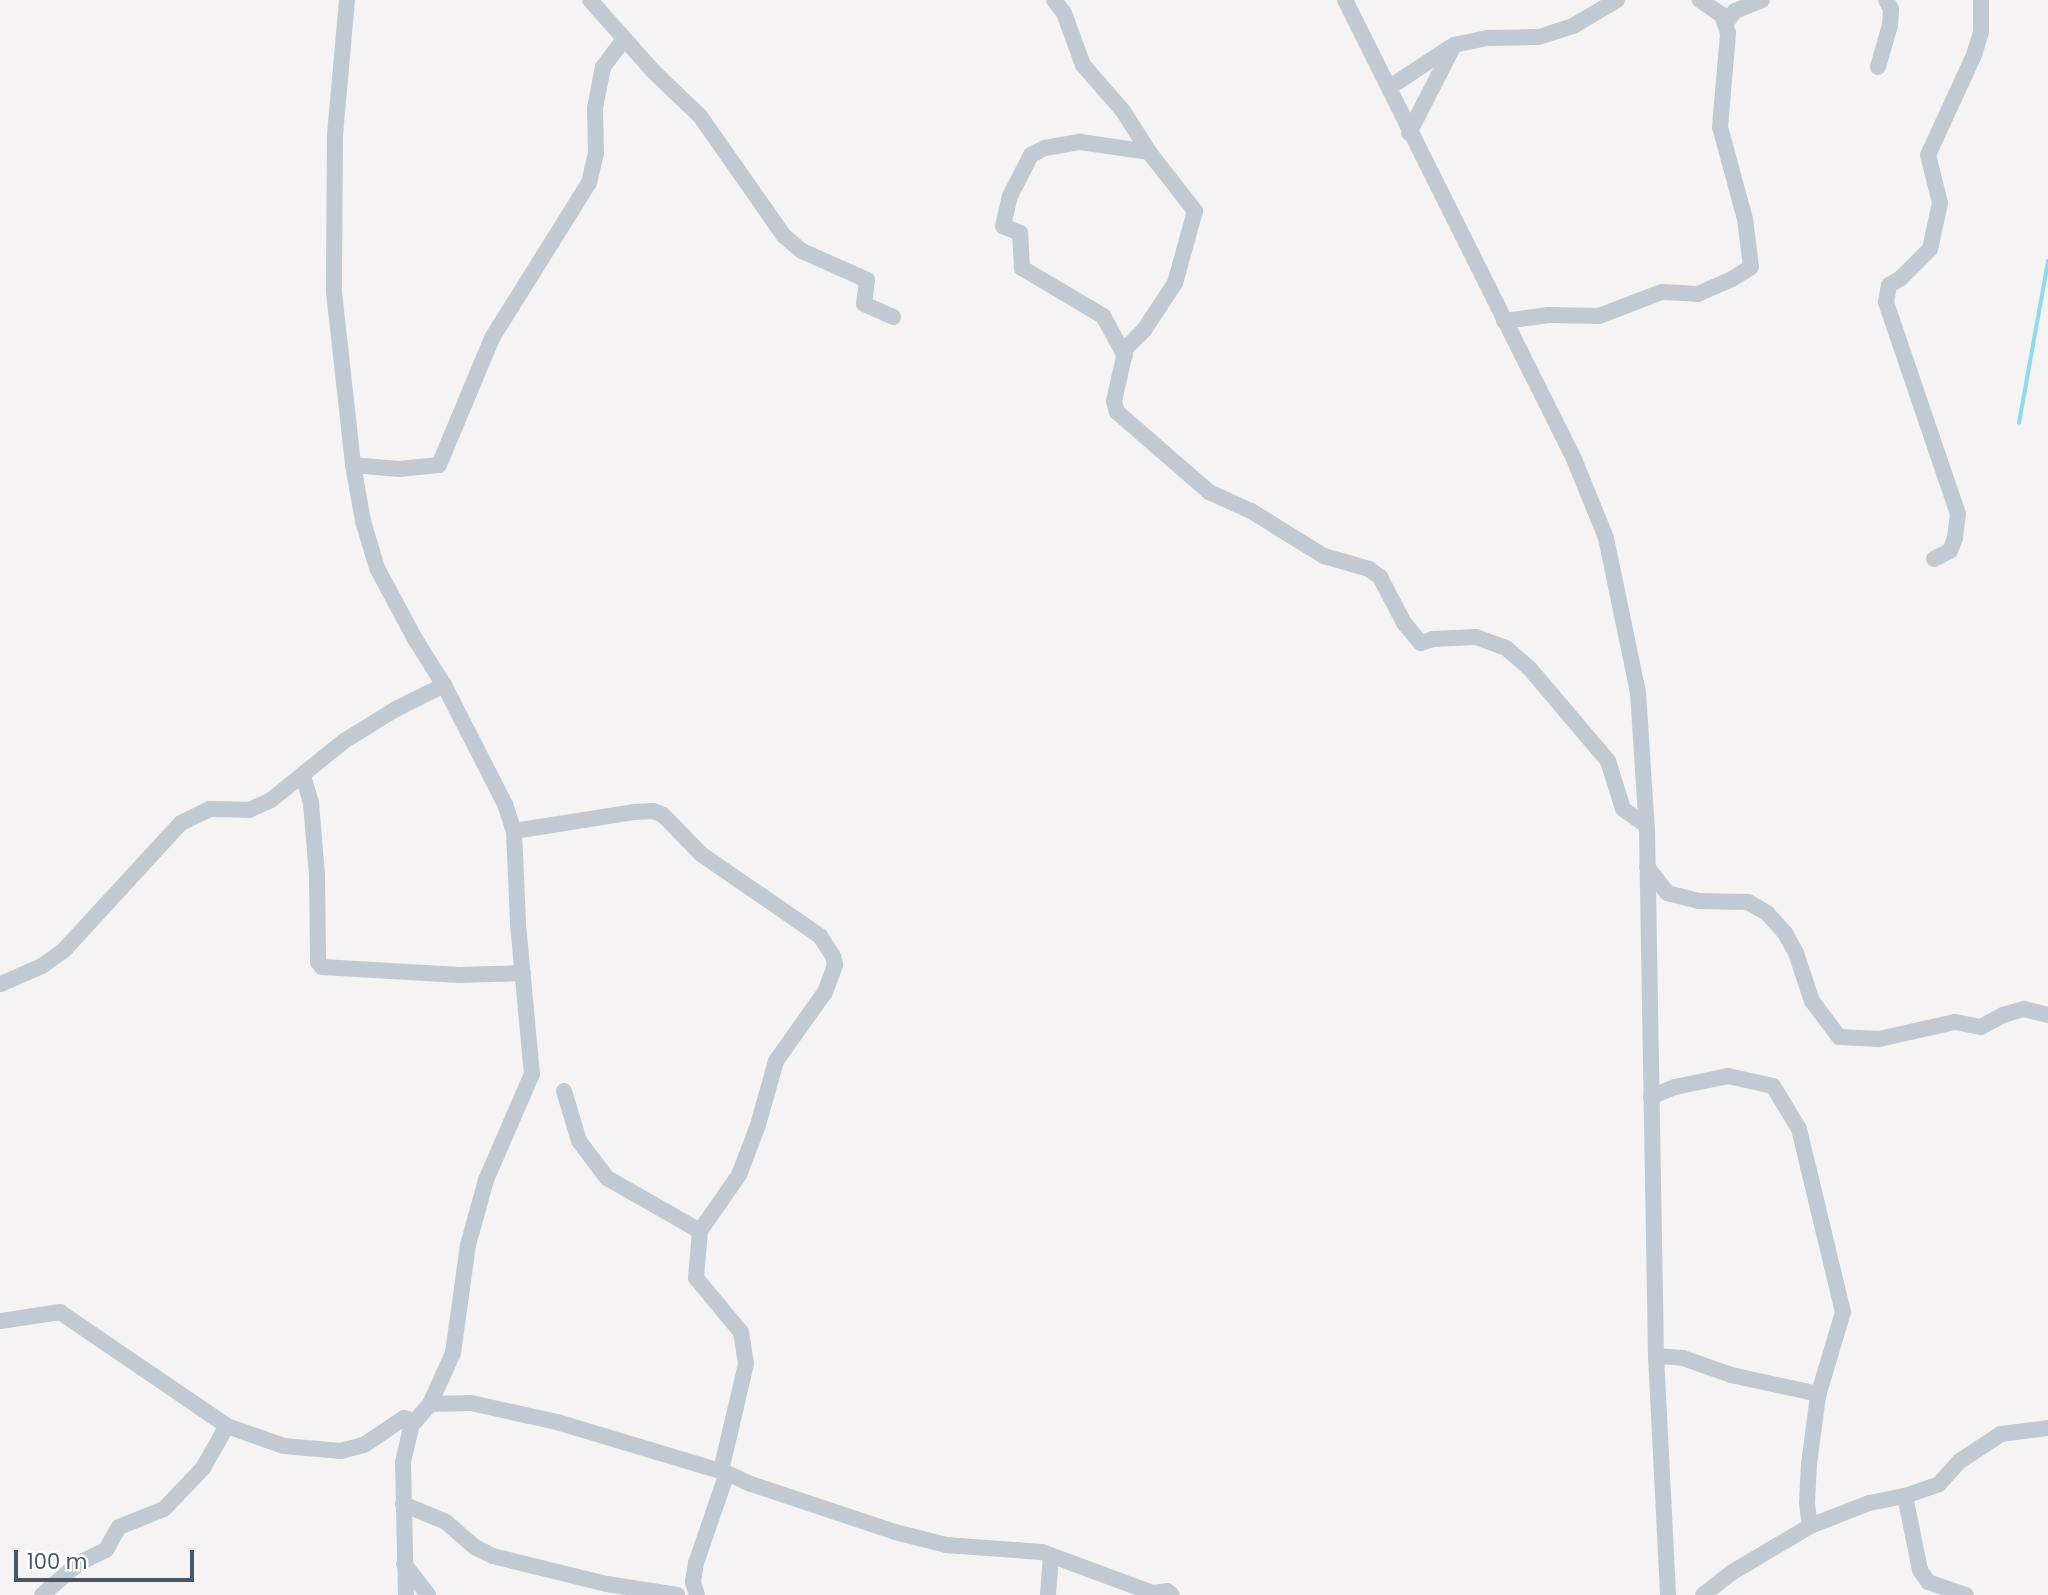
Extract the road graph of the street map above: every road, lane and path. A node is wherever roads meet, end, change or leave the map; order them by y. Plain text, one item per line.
1 (347, 0) edge
2 (590, 0) edge
3 (1054, 0) edge
4 (1345, 0) edge
5 (1700, 0) edge
6 (1762, 0) edge
7 (1886, 0) edge
8 (1981, 0) edge
9 (1607, 2) edge
10 (1725, 24) junction
11 (623, 40) junction
12 (1454, 45) junction
13 (1878, 66) dead end
14 (1390, 87) junction
15 (1409, 133) junction
16 (1149, 152) junction
17 (893, 317) dead end
18 (1504, 321) junction
19 (1125, 356) junction
20 (353, 465) junction
21 (1934, 559) dead end
22 (444, 685) junction
23 (303, 775) junction
24 (1646, 825) junction
25 (514, 831) junction
26 (1647, 866) junction
27 (523, 973) junction
28 (1, 984) edge
29 (2048, 1015) edge
30 (564, 1091) dead end
31 (1651, 1097) junction
32 (700, 1231) junction
33 (0, 1321) edge
34 (1656, 1356) junction
35 (1819, 1394) junction
36 (430, 1405) junction
37 (416, 1421) junction
38 (227, 1426) junction
39 (2048, 1428) edge
40 (724, 1472) junction
41 (1905, 1496) junction
42 (403, 1504) junction
43 (1810, 1527) junction
44 (1051, 1555) junction
45 (403, 1563) junction
46 (416, 1587) edge
47 (42, 1595) edge
48 (406, 1595) edge
49 (428, 1595) edge
50 (677, 1595) edge
51 (697, 1595) edge
52 (1048, 1595) edge
53 (1172, 1595) edge
54 (1668, 1595) edge
55 (1703, 1595) edge
56 (1966, 1595) edge

1 - 20 street
2 - 11 street
3 - 16 street
4 - 14 street
5 - 10 street
6 - 10 street
7 - 13 street
8 - 21 street
9 - 12 street
10 - 18 street
11 - 17 street
11 - 20 street
12 - 14 street
12 - 15 street
14 - 15 street
15 - 18 street
16 - 19 street
16 - 19 street
18 - 24 street
19 - 24 street
20 - 22 street
22 - 23 street
22 - 25 street
23 - 27 street
23 - 28 street
24 - 26 street
25 - 27 street
25 - 32 street
26 - 29 street
26 - 31 street
27 - 36 street
30 - 32 street
31 - 34 street
31 - 35 street
32 - 40 street
33 - 38 street
34 - 35 street
34 - 54 street
35 - 43 street
36 - 37 street
36 - 40 street
37 - 38 street
37 - 42 street
38 - 47 street
39 - 41 street
40 - 44 street
40 - 51 street
41 - 43 street
41 - 56 street
42 - 45 street
42 - 50 street
43 - 55 street
44 - 52 street
44 - 53 street
45 - 46 street
45 - 48 street
46 - 49 street

